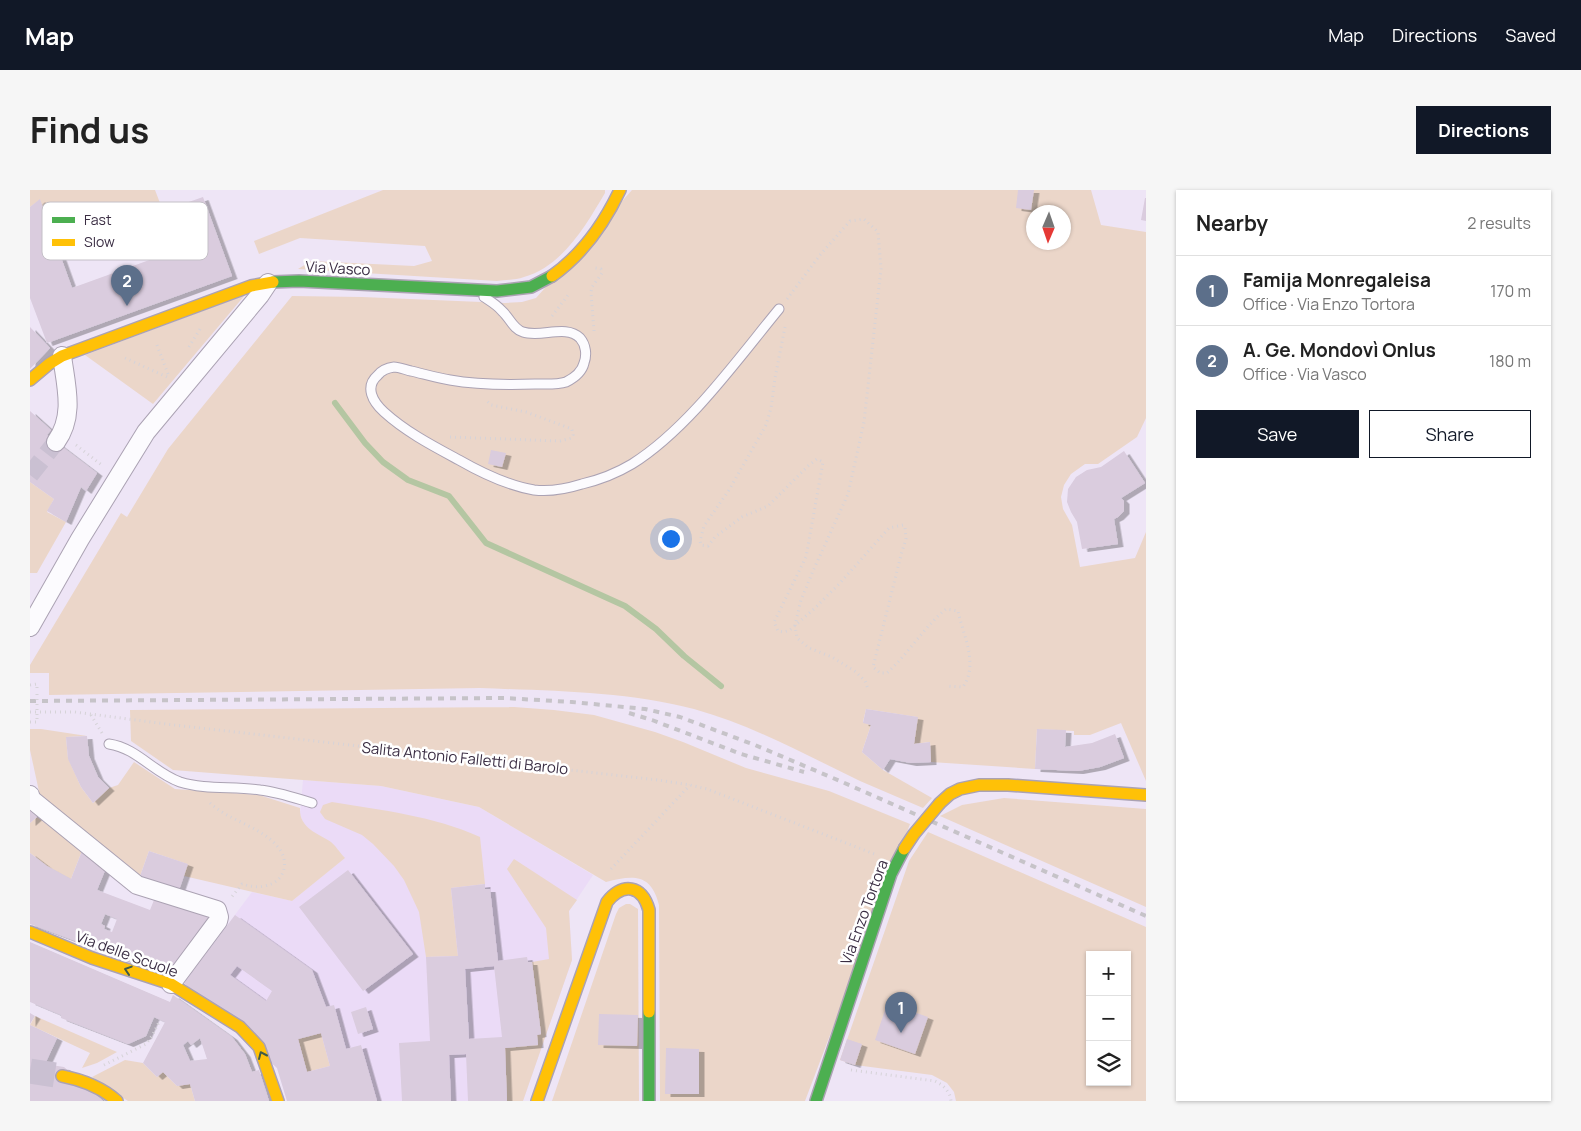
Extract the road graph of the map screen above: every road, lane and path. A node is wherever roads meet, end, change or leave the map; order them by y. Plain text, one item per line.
1 (620, 190) edge
2 (268, 283) junction
3 (476, 291) junction
4 (779, 309) joint
5 (785, 320) dead end
6 (149, 323) junction
7 (94, 343) junction
8 (62, 356) junction
9 (30, 380) edge
10 (59, 438) joint
11 (118, 478) junction
12 (795, 625) junction
13 (30, 628) edge
14 (30, 684) edge
15 (946, 686) dead end
16 (868, 689) dead end
17 (30, 712) edge
18 (90, 714) junction
19 (30, 722) edge
20 (109, 744) joint
21 (194, 785) junction
22 (690, 785) junction
23 (30, 795) edge
24 (1146, 795) edge
25 (312, 803) dead end
26 (878, 855) dead end
27 (609, 871) dead end
28 (242, 884) dead end
29 (30, 932) edge
30 (171, 984) junction
31 (160, 1020) dead end
32 (828, 1064) junction
33 (62, 1076) tunnel mouth
34 (76, 1078) junction
35 (117, 1101) edge
36 (278, 1101) edge
37 (537, 1101) edge
38 (649, 1101) edge
39 (816, 1101) edge
40 (951, 1101) edge

1 - 3 street, Via Vasco
2 - 3 street, Via Vasco
2 - 6 street, Via Vasco
2 - 11 street
3 - 4 lane
4 - 12 path
5 - 12 path
6 - 7 street, Via Vasco
6 - 7 path
7 - 8 street, Via Vasco
8 - 9 street, Via Vasco
8 - 10 street
10 - 11 path
11 - 13 street
12 - 15 path
12 - 16 path
14 - 19 path, bridge
17 - 18 path, Salita Antonio Falletti di Barolo
18 - 20 path
18 - 22 path, Salita Antonio Falletti di Barolo
20 - 21 lane
21 - 25 lane
21 - 28 path
22 - 26 path, Salita Antonio Falletti di Barolo
22 - 27 path
23 - 30 street
24 - 32 street, Via Enzo Tortora, bridge
30 -> 29 street, Via delle Scuole
36 -> 30 street, Via delle Scuole
31 - 34 path
32 - 39 street, Via Enzo Tortora
32 - 40 path
33 - 34 street
34 - 35 street
37 - 38 street

